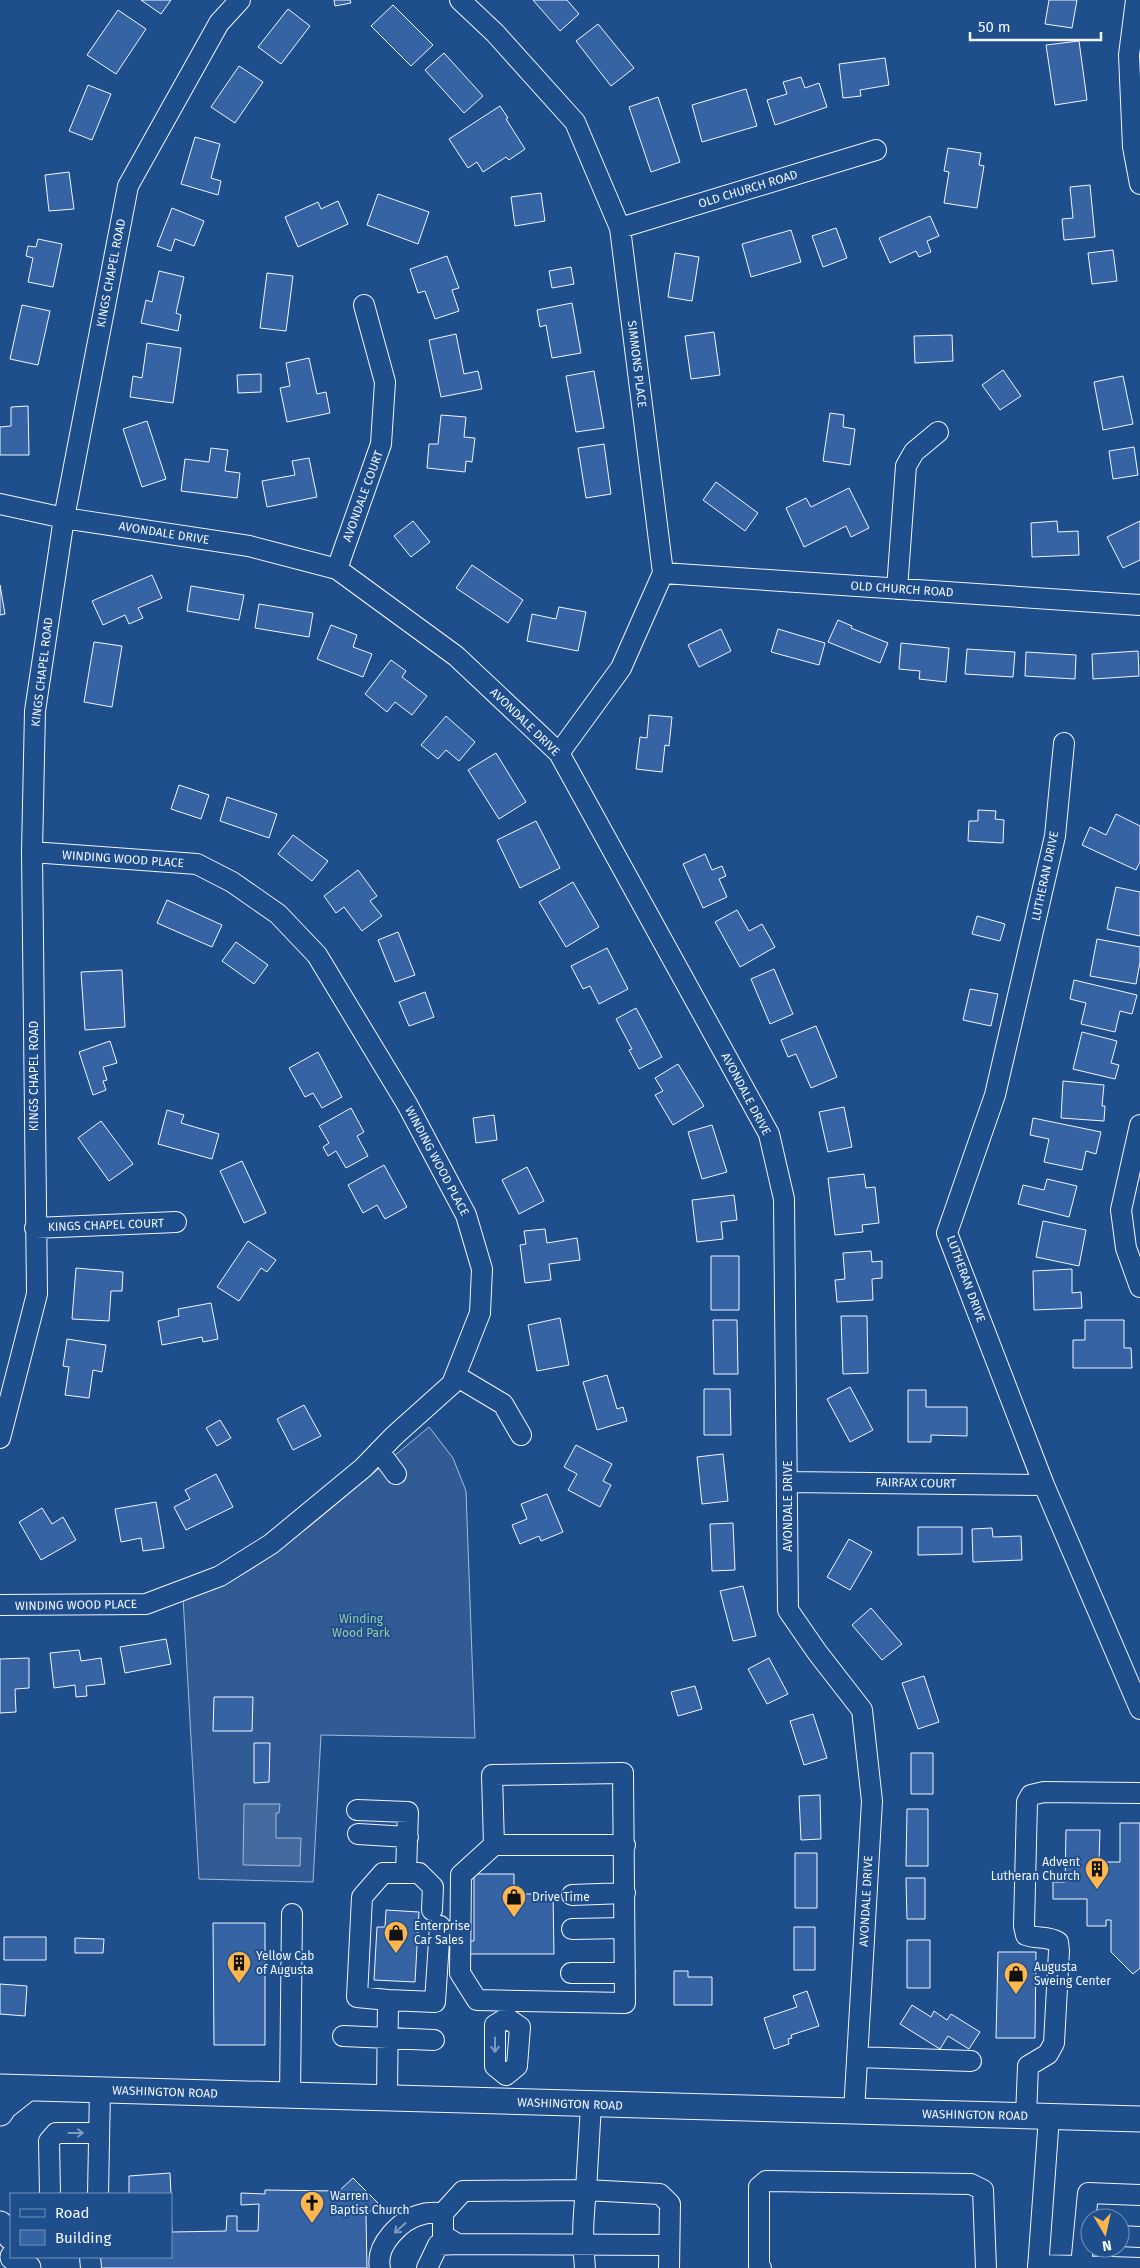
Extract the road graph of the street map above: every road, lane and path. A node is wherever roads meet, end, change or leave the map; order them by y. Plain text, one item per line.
1 (240, 0) edge
2 (460, 0) edge
3 (1136, 0) edge
4 (876, 150) dead end
5 (1140, 184) edge
6 (620, 228) junction
7 (364, 305) dead end
8 (938, 432) dead end
9 (0, 504) edge
10 (64, 518) junction
11 (337, 569) junction
12 (663, 573) junction
13 (897, 589) junction
14 (1140, 605) edge
15 (1064, 743) dead end
16 (559, 752) junction
17 (32, 852) junction
18 (1140, 1126) edge
19 (176, 1222) dead end
20 (35, 1228) junction
21 (1140, 1287) edge
22 (456, 1376) junction
23 (521, 1435) dead end
24 (0, 1438) edge
25 (379, 1451) junction
26 (396, 1474) dead end
27 (788, 1482) junction
28 (1044, 1485) junction
29 (0, 1605) edge
30 (1140, 1709) edge
31 (1140, 1793) edge
32 (357, 1810) dead end
33 (358, 1834) dead end
34 (408, 1837) junction
35 (494, 1845) junction
36 (625, 1845) junction
37 (406, 1872) junction
38 (625, 1893) junction
39 (572, 1895) dead end
40 (292, 1914) dead end
41 (624, 1928) junction
42 (572, 1929) dead end
43 (571, 1973) dead end
44 (625, 1974) junction
45 (388, 2000) junction
46 (507, 2009) junction
47 (343, 2036) dead end
48 (388, 2038) junction
49 (434, 2040) dead end
50 (857, 2057) junction
51 (971, 2061) dead end
52 (0, 2087) edge
53 (28, 2088) junction
54 (100, 2090) junction
55 (290, 2096) junction
56 (387, 2098) junction
57 (505, 2102) junction
58 (591, 2105) junction
59 (854, 2112) junction
60 (0, 2113) edge
61 (1038, 2116) junction
62 (1140, 2119) edge
63 (99, 2133) junction
64 (586, 2190) junction
65 (50, 2193) edge
66 (98, 2193) edge
67 (1140, 2194) edge
68 (1088, 2208) edge
69 (443, 2213) junction
70 (0, 2224) edge
71 (10, 2236) edge
72 (456, 2244) junction
73 (583, 2244) junction
74 (669, 2245) junction
75 (15, 2258) edge
76 (29, 2258) edge
77 (1083, 2258) edge
78 (1038, 2266) edge
79 (1081, 2266) junction
80 (28, 2268) edge
81 (37, 2268) edge
82 (380, 2268) edge
83 (427, 2268) edge
84 (584, 2268) edge
85 (669, 2268) edge
86 (761, 2268) edge
87 (986, 2268) edge
88 (1130, 2268) edge
89 (1140, 2268) edge

1 - 10 street, KINGS CHAPEL ROAD
2 - 6 street, SIMMONS PLACE
3 - 5 street
4 - 6 street, OLD CHURCH ROAD
6 - 12 street, SIMMONS PLACE
7 - 11 street, AVONDALE COURT
8 - 13 street
9 - 10 street, AVONDALE DRIVE
10 - 11 street, AVONDALE DRIVE
10 - 17 street, KINGS CHAPEL ROAD
11 - 16 street, AVONDALE DRIVE
12 - 13 street, OLD CHURCH ROAD
12 - 16 street
13 - 14 street, OLD CHURCH ROAD
15 - 28 street, LUTHERAN DRIVE
16 - 27 street, AVONDALE DRIVE
17 - 20 street, KINGS CHAPEL ROAD
17 - 22 street, WINDING WOOD PLACE
18 - 21 street
19 - 20 street, KINGS CHAPEL COURT
20 - 24 street, KINGS CHAPEL ROAD
22 - 23 street
22 - 25 street, WINDING WOOD PLACE
25 - 26 street
25 - 29 street, WINDING WOOD PLACE
27 - 28 street, FAIRFAX COURT
27 - 50 street, AVONDALE DRIVE
28 - 30 street, LUTHERAN DRIVE
31 - 61 street
32 - 34 street
33 - 34 street
34 - 37 street
35 - 36 street
35 - 36 street
35 - 46 street
36 - 38 street
37 - 45 street
37 - 45 street
38 - 39 street
38 - 41 street
40 - 55 street
41 - 42 street
41 - 44 street
43 - 44 street
44 - 46 street
45 - 48 street
46 - 57 street
47 - 48 street
48 - 49 street
48 - 56 street
50 - 51 street
50 - 59 street, AVONDALE DRIVE
52 - 53 main road, WASHINGTON ROAD
53 - 54 main road, WASHINGTON ROAD
53 - 60 main road
54 - 55 main road, WASHINGTON ROAD
54 - 63 street
55 - 56 main road, WASHINGTON ROAD
56 - 57 main road, WASHINGTON ROAD
57 - 58 main road, WASHINGTON ROAD
58 - 59 main road, WASHINGTON ROAD
58 - 64 street
59 - 61 main road, WASHINGTON ROAD
61 - 62 main road, WASHINGTON ROAD
61 - 78 street
65 -> 63 street
63 - 66 street
64 - 69 street
64 - 73 street
64 - 74 street
67 - 68 street
69 - 72 street
69 -> 82 street
70 - 71 main road
72 - 73 street
72 - 83 street
73 - 74 street
73 - 84 street
74 - 85 street
75 - 80 main road
76 - 81 main road
77 - 79 street
78 - 79 street
79 - 88 street
86 - 87 street
88 - 89 street

